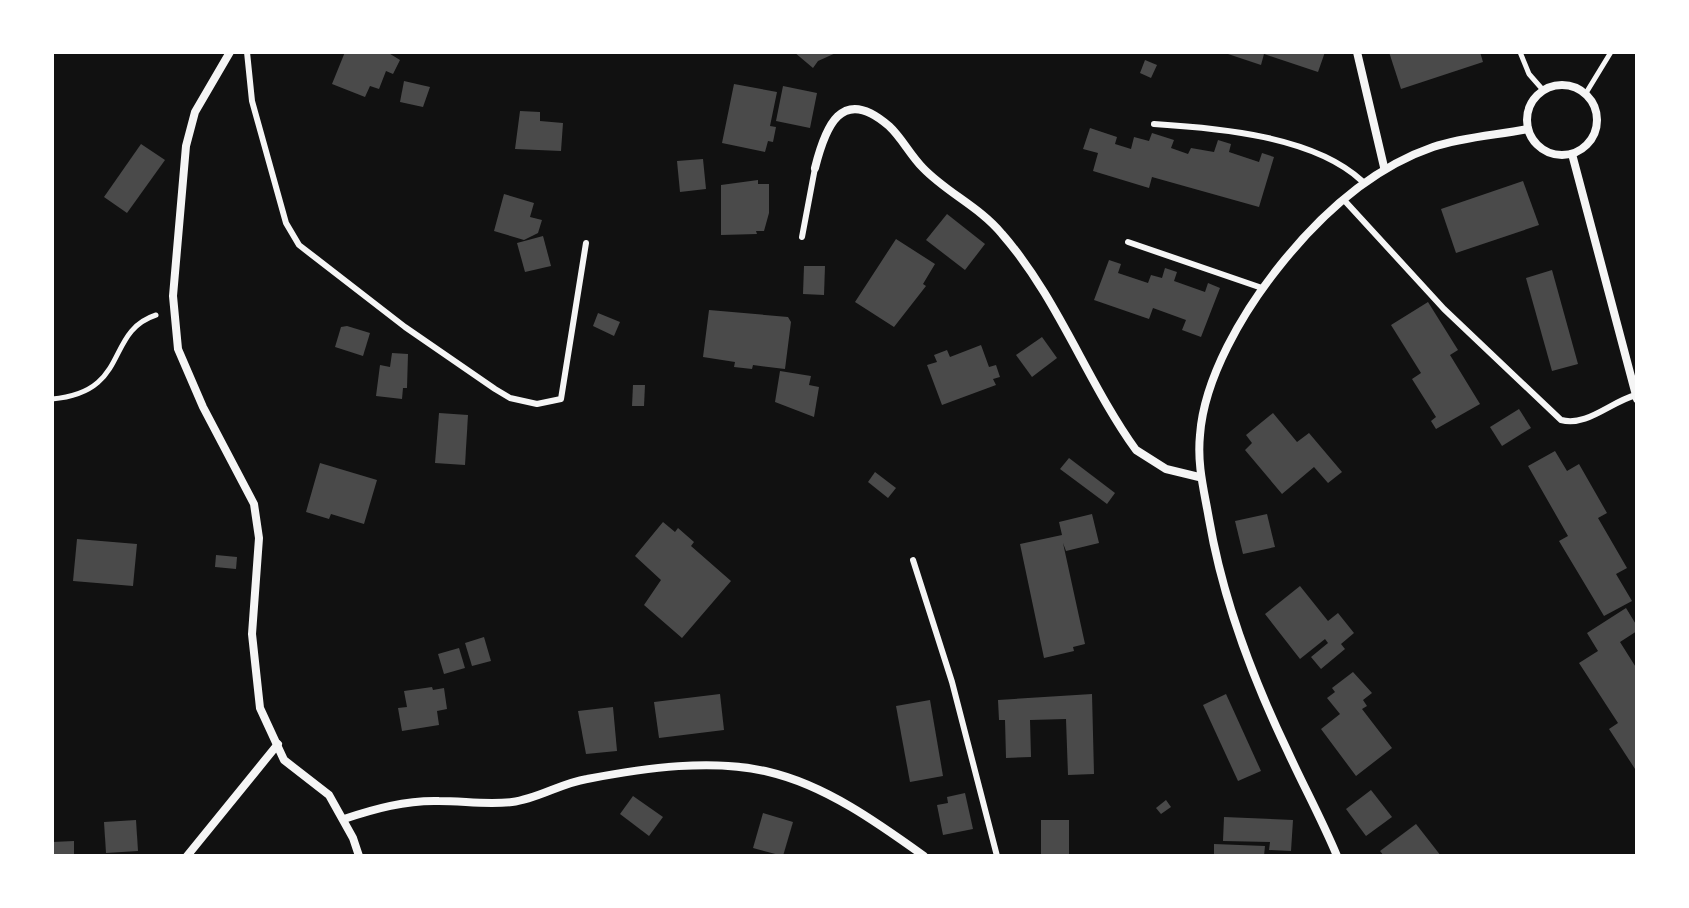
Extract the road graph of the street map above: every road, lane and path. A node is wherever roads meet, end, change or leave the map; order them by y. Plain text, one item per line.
1 (230, 52) edge
2 (247, 52) edge
3 (1357, 52) edge
4 (1520, 52) edge
5 (1611, 52) edge
6 (1543, 90) junction
7 (1586, 93) junction
8 (1154, 124) dead end
9 (1528, 129) junction
10 (1572, 154) junction
11 (1384, 167) junction
12 (815, 168) joint
13 (1362, 181) junction
14 (1344, 200) junction
15 (802, 237) dead end
16 (1128, 242) dead end
17 (586, 243) dead end
18 (1262, 288) junction
19 (173, 313) junction
20 (1636, 397) edge
21 (52, 399) edge
22 (1199, 477) junction
23 (913, 560) dead end
24 (278, 744) junction
25 (344, 819) junction
26 (187, 856) edge
27 (359, 856) edge
28 (924, 856) edge
29 (997, 856) edge
30 (1337, 856) edge

1 - 19 street
2 - 17 lane
3 - 11 street
4 - 6 path
5 - 7 path
6 - 7 street
6 - 9 street
7 - 10 street
8 - 13 lane
9 - 10 street
9 - 11 street
10 - 20 street
11 - 13 street
12 - 15 lane
12 - 22 street
13 - 14 street
14 - 18 street
14 - 20 lane
16 - 18 lane
18 - 22 street
19 - 21 path
19 - 24 street
22 - 30 street
23 - 29 lane
24 - 25 street
24 - 26 street
25 - 27 street
25 - 28 street

